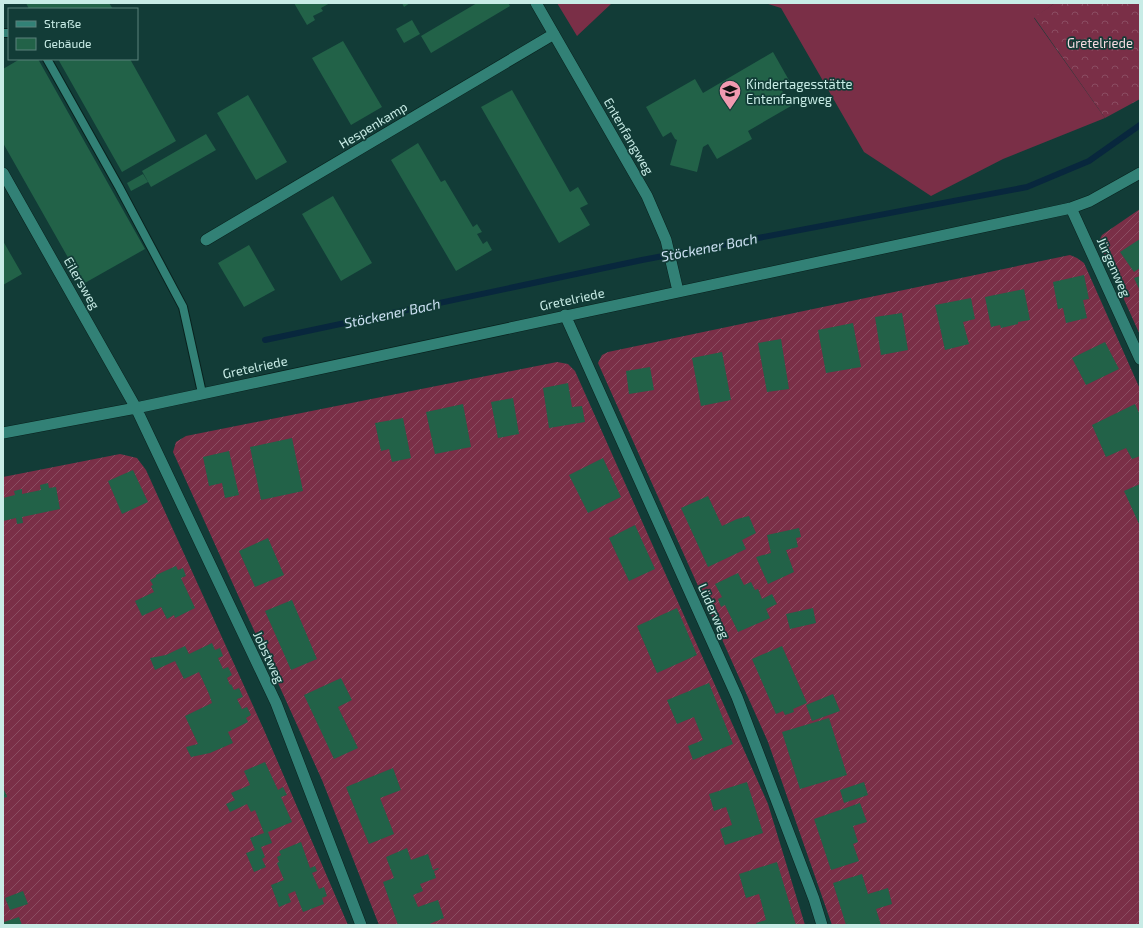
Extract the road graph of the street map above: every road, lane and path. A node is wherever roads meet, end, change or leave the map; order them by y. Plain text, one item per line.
1 (536, 3) edge
2 (554, 34) junction
3 (48, 60) edge
4 (3, 173) edge
5 (1140, 173) edge
6 (1071, 208) junction
7 (206, 240) dead end
8 (678, 291) junction
9 (565, 315) junction
10 (1140, 359) edge
11 (202, 393) junction
12 (136, 408) junction
13 (3, 433) edge
14 (361, 925) edge
15 (822, 925) edge

1 - 2 street, Entenfangweg
2 - 7 street, Hespenkamp
2 - 8 street, Entenfangweg
3 - 11 lane
4 - 12 street, Eilersweg
5 - 6 street, Gretelriede
6 - 8 street, Gretelriede
6 - 10 street, Jürgenweg
8 - 9 street, Gretelriede
9 - 11 street, Gretelriede
9 - 15 street, Lüderweg
11 - 12 street, Gretelriede
12 - 13 street, Gretelriede
12 - 14 street, Jobstweg

